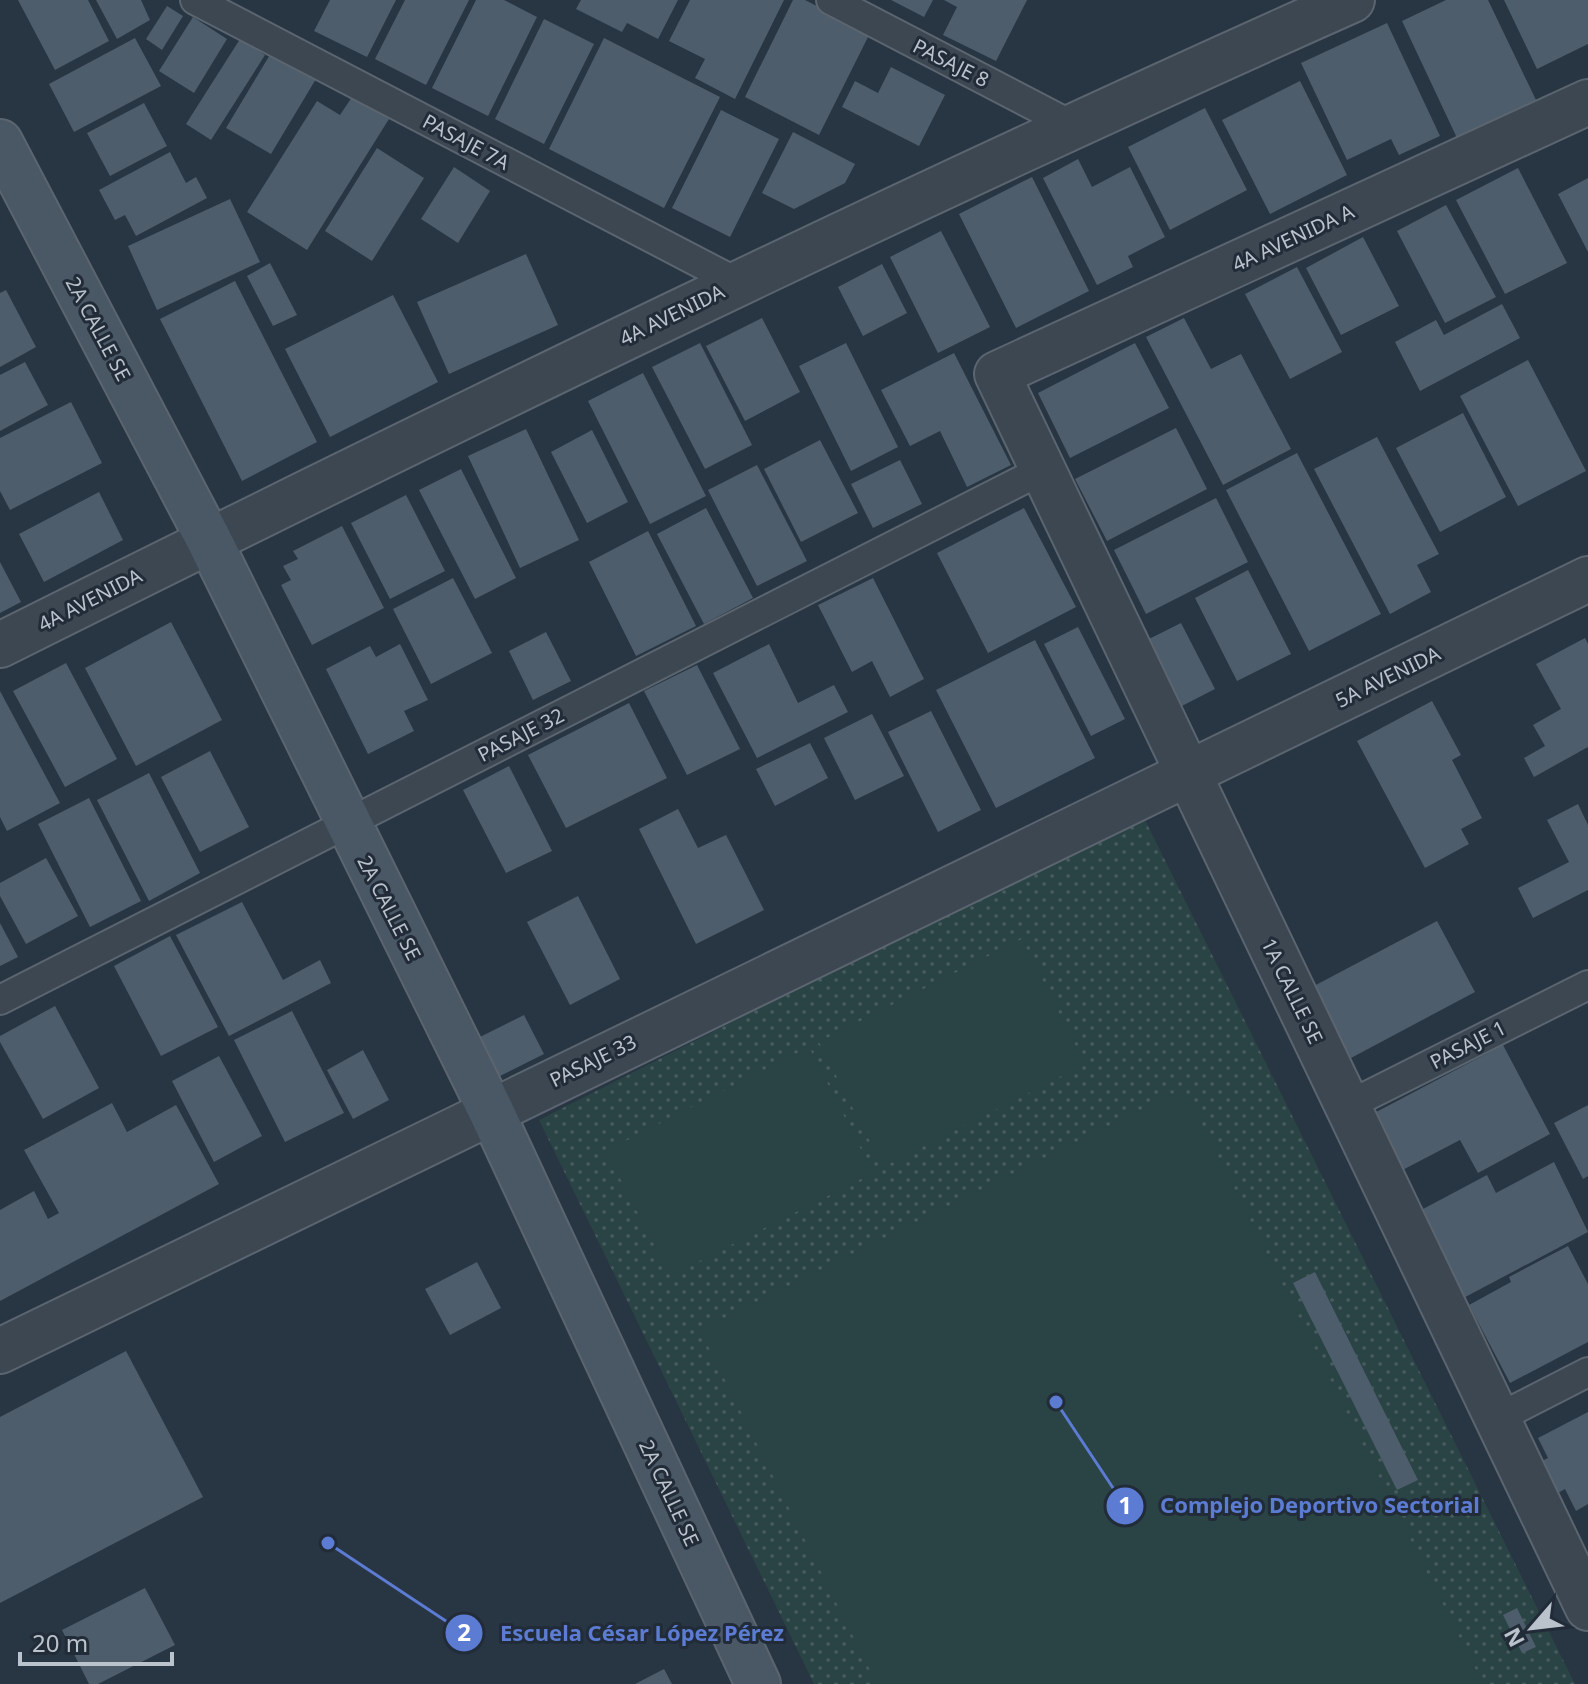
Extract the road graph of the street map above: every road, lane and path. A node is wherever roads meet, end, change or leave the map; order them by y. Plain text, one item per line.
1 (195, 0) edge
2 (831, 0) edge
3 (1352, 0) edge
4 (1588, 102) edge
5 (1071, 125) junction
6 (0, 142) edge
7 (738, 283) junction
8 (997, 374) joint
9 (1042, 470) junction
10 (209, 540) junction
11 (1588, 579) edge
12 (0, 645) edge
13 (1188, 774) junction
14 (347, 825) junction
15 (1588, 985) edge
16 (0, 1000) edge
17 (1347, 1106) junction
18 (491, 1111) junction
19 (0, 1351) edge
20 (1588, 1372) edge
21 (1498, 1418) junction
22 (1588, 1608) edge
23 (758, 1684) edge

1 - 7 lane, PASAJE 7A
2 - 5 lane, PASAJE 8
3 - 5 street, 4A AVENIDA
4 - 8 street, 4A AVENIDA A
5 - 7 street, 4A AVENIDA
6 - 10 street, 2A CALLE SE
7 - 10 street, 4A AVENIDA
8 - 9 street, 1A CALLE SE
9 - 13 street, 1A CALLE SE
9 - 14 lane, PASAJE 32
10 - 12 street, 4A AVENIDA
10 - 14 street, 2A CALLE SE
11 - 13 street, 5A AVENIDA
13 - 17 street, 1A CALLE SE
13 - 18 street, PASAJE 33
14 - 16 lane, PASAJE 32
14 - 18 street, 2A CALLE SE
15 - 17 lane, PASAJE 1
17 - 21 street, 1A CALLE SE
18 - 19 street, PASAJE 33
18 - 23 street, 2A CALLE SE
20 - 21 lane
21 - 22 street, 1A CALLE SE

